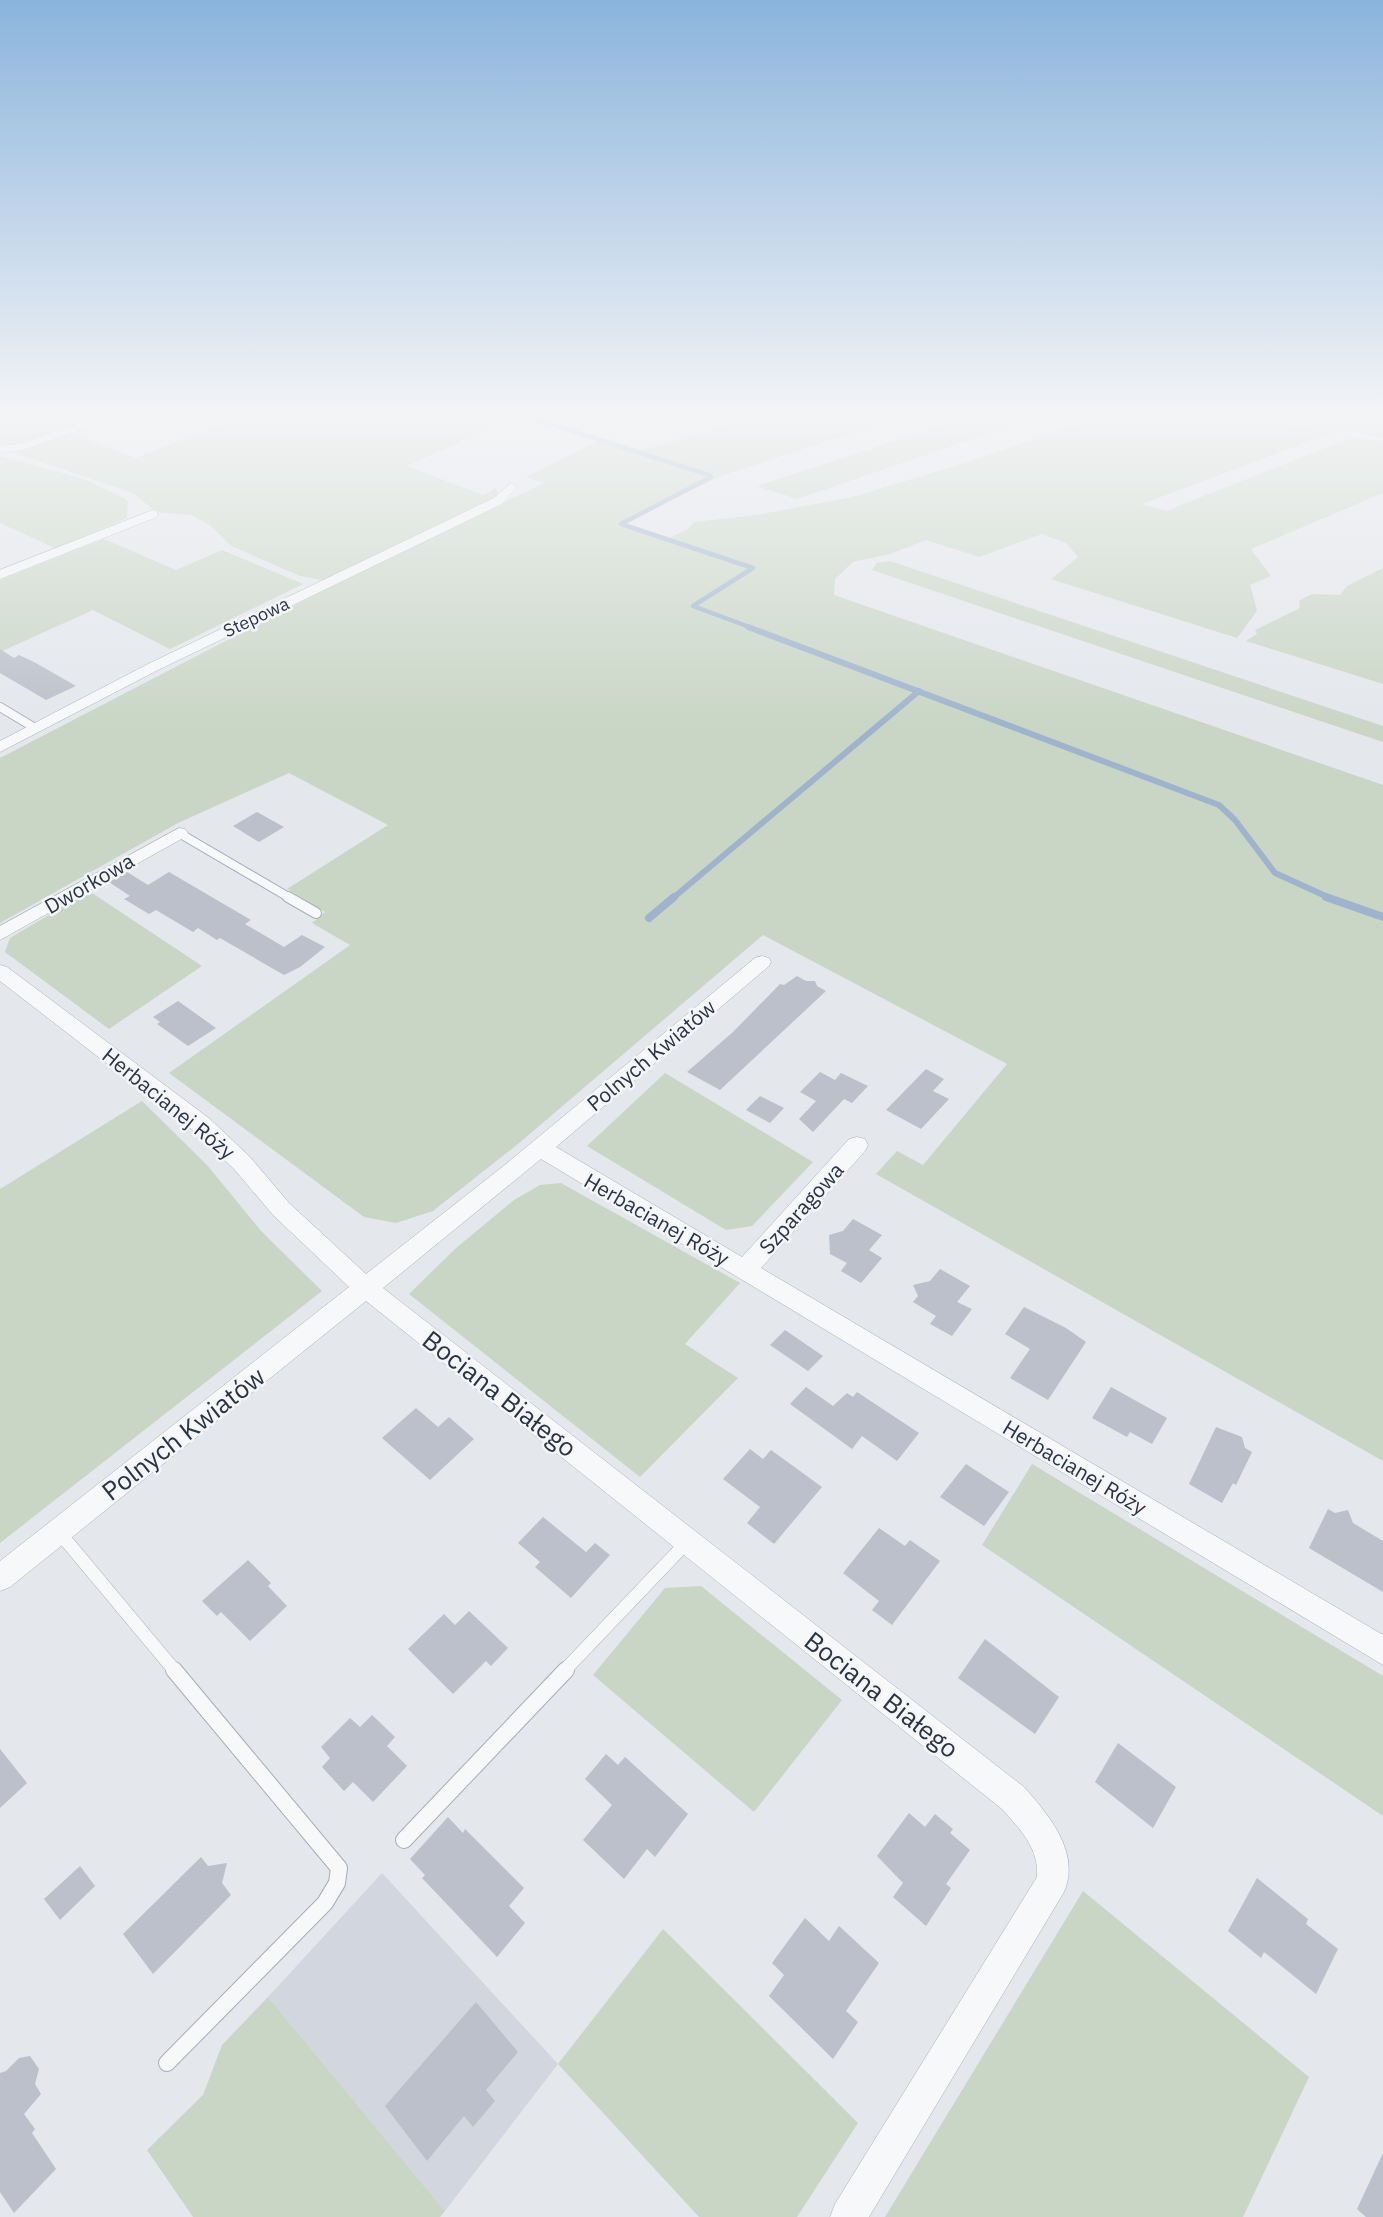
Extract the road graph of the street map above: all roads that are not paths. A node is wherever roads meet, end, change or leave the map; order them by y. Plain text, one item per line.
1 (142, 518) edge
2 (462, 518) edge
3 (0, 576) edge
4 (0, 707) edge
5 (35, 728) junction
6 (0, 747) edge
7 (179, 833) joint
8 (316, 913) dead end
9 (0, 934) edge
10 (762, 962) dead end
11 (0, 971) edge
12 (857, 1145) dead end
13 (540, 1148) junction
14 (745, 1270) junction
15 (366, 1288) junction
16 (59, 1531) junction
17 (688, 1541) junction
18 (0, 1578) edge
19 (1383, 1651) edge
20 (404, 1840) dead end
21 (167, 2063) dead end
22 (848, 2217) edge

1 - 3 street
2 - 5 street, Stepowa
4 - 5 lane
5 - 6 street, Stepowa
7 - 8 lane
7 - 9 street, Dworkowa
10 - 13 street, Polnych Kwiatów
11 - 15 street, Herbacianej Róży
12 - 14 street, Szparagowa
13 - 14 street, Herbacianej Róży
13 - 15 street
14 - 19 street, Herbacianej Róży
15 - 16 street, Polnych Kwiatów
15 - 17 street, Bociana Białego
16 - 18 street, Polnych Kwiatów
16 - 21 lane
17 - 20 lane
17 - 22 street, Bociana Białego

